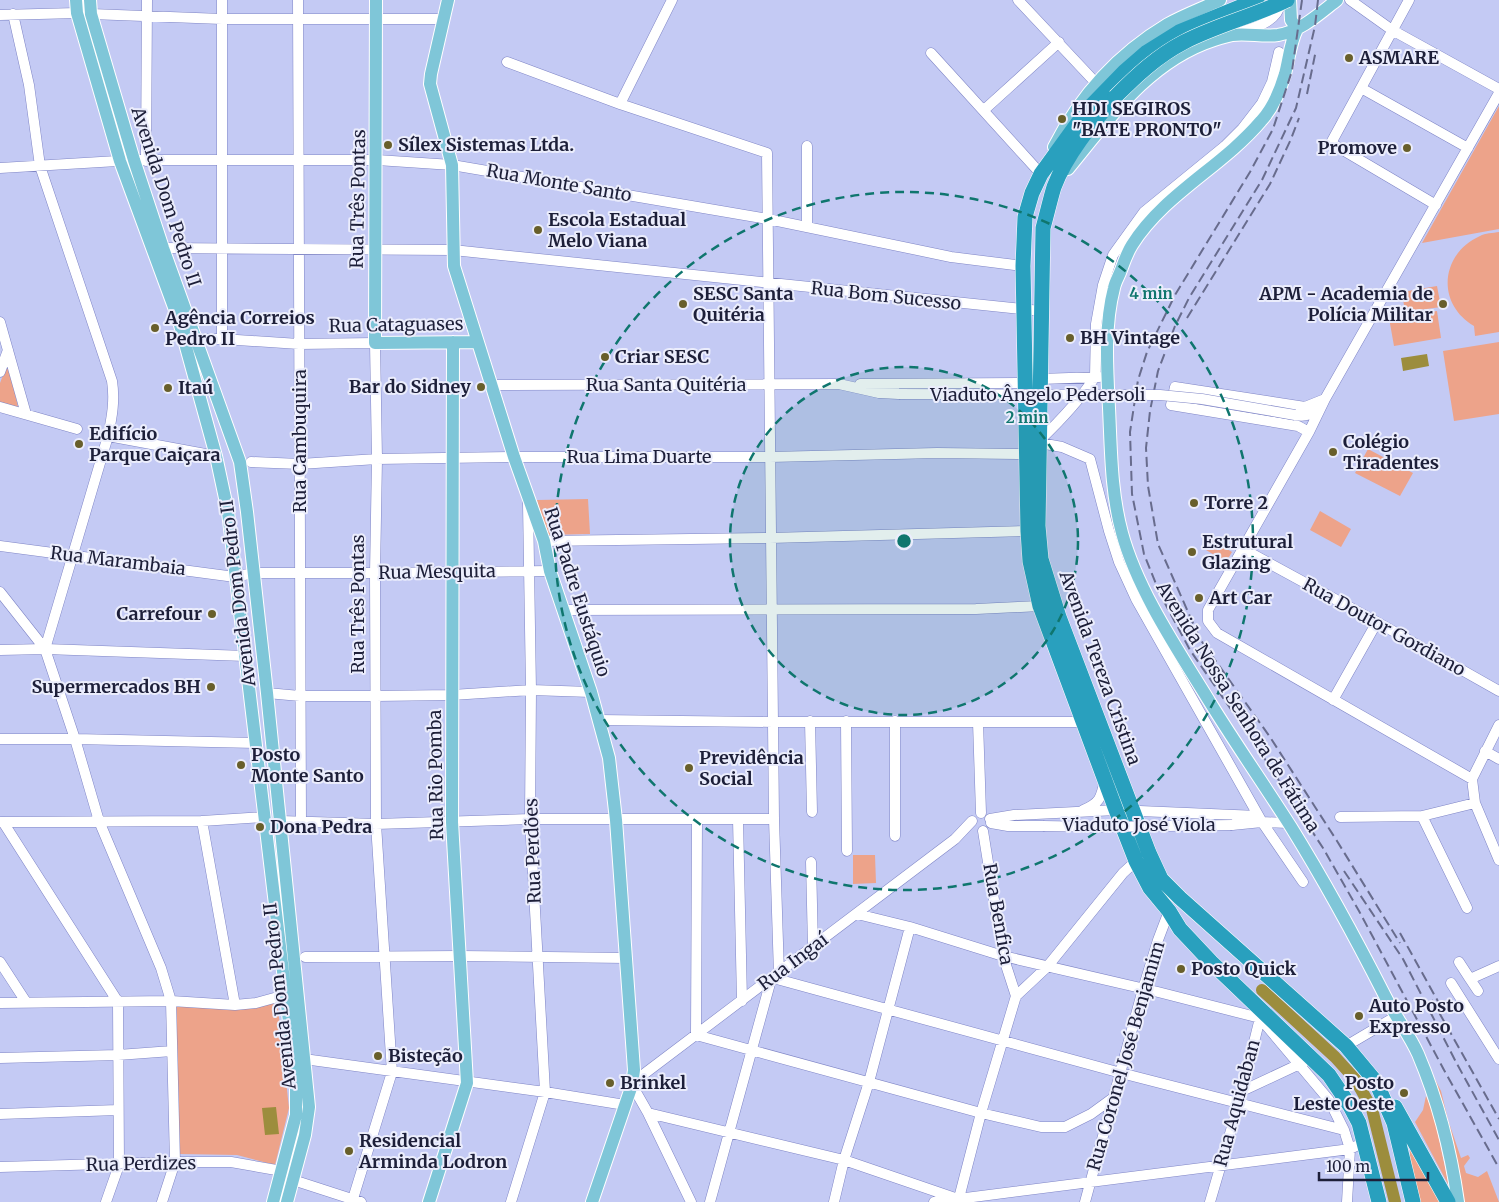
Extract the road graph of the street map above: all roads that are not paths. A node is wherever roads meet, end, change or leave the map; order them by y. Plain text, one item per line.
1 (90, 0) edge
2 (147, 0) edge
3 (222, 0) edge
4 (298, 0) edge
5 (376, 0) edge
6 (448, 0) edge
7 (1018, 0) edge
8 (1220, 0) edge
9 (1257, 0) edge
10 (1281, 0) edge
11 (1289, 0) edge
12 (1336, 0) edge
13 (1350, 0) edge
14 (1408, 0) edge
15 (668, 2) edge
16 (1202, 3) edge
17 (76, 6) edge
18 (0, 14) edge
19 (13, 14) junction
20 (91, 14) junction
21 (147, 17) junction
22 (222, 19) junction
23 (376, 19) junction
24 (298, 20) junction
25 (444, 20) junction
26 (1297, 29) junction
27 (1392, 30) junction
28 (1233, 35) junction
29 (1059, 42) junction
30 (1279, 52) dead end
31 (932, 53) dead end
32 (507, 62) dead end
33 (1096, 83) junction
34 (1361, 88) junction
35 (1499, 89) edge
36 (1499, 93) edge
37 (620, 104) junction
38 (984, 110) junction
39 (807, 146) dead end
40 (1468, 148) junction
41 (140, 160) junction
42 (298, 160) junction
43 (377, 160) junction
44 (120, 161) junction
45 (223, 161) junction
46 (452, 165) junction
47 (40, 166) junction
48 (0, 168) edge
49 (1041, 174) junction
50 (1055, 185) junction
51 (1436, 205) junction
52 (768, 219) junction
53 (807, 227) junction
54 (163, 248) junction
55 (222, 248) junction
56 (375, 248) junction
57 (298, 249) junction
58 (453, 250) junction
59 (1023, 266) junction
60 (768, 283) junction
61 (1024, 310) junction
62 (1041, 311) junction
63 (0, 322) edge
64 (195, 339) junction
65 (222, 339) junction
66 (453, 342) junction
67 (477, 342) junction
68 (375, 343) junction
69 (299, 344) junction
70 (8, 350) junction
71 (0, 372) edge
72 (1101, 377) junction
73 (1033, 381) junction
74 (839, 384) junction
75 (493, 385) junction
76 (769, 385) junction
77 (899, 394) joint
78 (1325, 399) junction
79 (0, 407) edge
80 (26, 414) junction
81 (1299, 416) junction
82 (77, 429) dead end
83 (1309, 432) junction
84 (108, 436) junction
85 (1040, 442) junction
86 (1026, 454) junction
87 (216, 456) junction
88 (514, 457) junction
89 (770, 457) junction
90 (453, 458) junction
91 (377, 459) junction
92 (251, 462) dead end
93 (300, 464) junction
94 (528, 495) junction
95 (1028, 531) junction
96 (770, 538) junction
97 (544, 541) junction
98 (0, 546) edge
99 (1243, 549) junction
100 (73, 555) junction
101 (528, 570) junction
102 (550, 570) junction
103 (300, 572) junction
104 (453, 572) junction
105 (253, 573) junction
106 (375, 573) junction
107 (235, 577) junction
108 (0, 592) edge
109 (1040, 606) junction
110 (563, 610) junction
111 (771, 611) junction
112 (1377, 622) junction
113 (45, 649) junction
114 (0, 650) edge
115 (246, 656) junction
116 (530, 690) junction
117 (1499, 691) edge
118 (591, 692) junction
119 (267, 693) junction
120 (452, 695) junction
121 (300, 696) junction
122 (375, 696) junction
123 (1333, 700) junction
124 (599, 720) junction
125 (810, 721) junction
126 (846, 721) junction
127 (773, 722) junction
128 (895, 722) junction
129 (978, 722) junction
130 (1084, 722) junction
131 (1499, 725) edge
132 (0, 739) edge
133 (76, 739) junction
134 (256, 743) junction
135 (1485, 751) junction
136 (1499, 759) edge
137 (1472, 779) junction
138 (1105, 780) junction
139 (1474, 803) junction
140 (1116, 810) junction
141 (812, 812) dead end
142 (1077, 812) junction
143 (1134, 812) junction
144 (981, 813) junction
145 (1422, 816) junction
146 (1340, 817) dead end
147 (265, 818) junction
148 (530, 819) junction
149 (738, 819) junction
150 (774, 819) junction
151 (1260, 819) junction
152 (616, 820) junction
153 (697, 820) junction
154 (99, 821) junction
155 (202, 821) junction
156 (280, 821) junction
157 (301, 821) junction
158 (990, 821) junction
159 (1, 822) edge
160 (452, 822) junction
161 (1288, 823) junction
162 (376, 824) junction
163 (978, 828) junction
164 (895, 836) dead end
165 (847, 851) dead end
166 (1499, 858) edge
167 (1136, 861) junction
168 (811, 862) dead end
169 (1303, 882) dead end
170 (1467, 908) dead end
171 (1169, 911) junction
172 (857, 914) junction
173 (910, 927) junction
174 (813, 943) junction
175 (384, 956) junction
176 (460, 956) junction
177 (538, 956) junction
178 (1003, 956) junction
179 (305, 957) dead end
180 (626, 958) junction
181 (0, 962) edge
182 (1460, 962) dead end
183 (1499, 966) edge
184 (1047, 967) junction
185 (774, 977) junction
186 (1470, 979) junction
187 (1451, 983) dead end
188 (1143, 989) junction
189 (1478, 991) dead end
190 (754, 992) junction
191 (285, 995) junction
192 (1016, 996) junction
193 (171, 1000) junction
194 (742, 1001) junction
195 (26, 1002) junction
196 (118, 1002) junction
197 (764, 1002) junction
198 (0, 1003) edge
199 (235, 1005) junction
200 (888, 1010) junction
201 (696, 1011) junction
202 (1258, 1011) junction
203 (1395, 1016) junction
204 (715, 1021) junction
205 (696, 1035) junction
206 (1002, 1041) junction
207 (1346, 1046) junction
208 (752, 1050) junction
209 (172, 1051) junction
210 (118, 1055) junction
211 (0, 1058) edge
212 (1499, 1059) edge
213 (304, 1060) junction
214 (1306, 1061) junction
215 (392, 1072) junction
216 (1120, 1073) junction
217 (467, 1082) junction
218 (869, 1082) junction
219 (1377, 1084) junction
220 (632, 1085) junction
221 (1242, 1090) junction
222 (546, 1092) junction
223 (1113, 1098) junction
224 (1238, 1103) junction
225 (625, 1104) junction
226 (118, 1110) junction
227 (648, 1113) junction
228 (0, 1114) edge
229 (981, 1114) junction
230 (1405, 1123) junction
231 (1344, 1130) junction
232 (729, 1134) junction
233 (1364, 1143) junction
234 (1350, 1149) junction
235 (844, 1160) junction
236 (175, 1162) junction
237 (118, 1165) junction
238 (1221, 1165) junction
239 (0, 1167) edge
240 (282, 1171) junction
241 (1407, 1176) junction
242 (293, 1180) junction
243 (1091, 1181) junction
244 (355, 1201) edge
245 (958, 1201) edge
246 (1378, 1201) edge
247 (106, 1202) edge
248 (162, 1202) edge
249 (274, 1202) edge
250 (287, 1202) edge
251 (429, 1202) edge
252 (511, 1202) edge
253 (592, 1202) edge
254 (691, 1202) edge
255 (710, 1202) edge
256 (834, 1202) edge
257 (934, 1202) edge
258 (1084, 1202) edge
259 (1210, 1202) edge
260 (1347, 1202) edge
261 (1413, 1202) edge
262 (1448, 1202) edge
263 (1458, 1202) edge

1 - 20 main road, Avenida Dom Pedro II
2 - 21 street
3 - 22 street
4 - 24 street, Rua Cambuquira
5 - 23 main road, Rua Três Pontas
6 - 25 main road, Rua Padre Eustáquio
7 - 29 street
8 - 16 main road, Avenida Tereza Cristina
9 - 49 highway, Avenida Tereza Cristina
10 - 28 street
11 - 26 main road
11 - 50 highway, Avenida Tereza Cristina, bridge
12 - 26 main road, Avenida Tereza Cristina
13 - 27 street
14 - 27 street
15 - 37 street
16 - 33 main road, Avenida Tereza Cristina
17 - 19 street
17 - 44 main road, Avenida Dom Pedro II
18 - 19 street
19 - 47 street
20 - 21 street
20 - 41 main road, Avenida Dom Pedro II
21 - 22 street
21 - 41 street
22 - 24 street
22 - 45 street
23 - 24 street
23 - 25 street
23 - 43 main road, Rua Três Pontas
24 - 42 street, Rua Cambuquira
25 - 46 main road, Rua Padre Eustáquio
26 - 28 main road, Avenida Tereza Cristina
26 - 72 main road, Avenida Nossa Senhora de Fátima
27 - 34 street
27 - 35 street
28 - 50 main road, Avenida Tereza Cristina
29 - 33 street
29 - 38 street
30 - 72 street, Avenida Nossa Senhora de Fátima
31 - 38 street
32 - 37 street
33 - 49 main road, Avenida Tereza Cristina
34 - 40 street
34 - 51 street
36 - 40 street
37 - 52 street
38 - 49 street
39 - 53 street
40 - 51 street
41 - 44 street, Rua Monte Santo
41 - 45 street, Rua Monte Santo
41 - 54 main road, Avenida Dom Pedro II
42 - 43 street, Rua Monte Santo
42 - 45 street, Rua Monte Santo
42 - 57 street, Rua Cambuquira
43 - 46 street, Rua Monte Santo
43 - 56 main road, Rua Três Pontas
44 - 47 street, Rua Monte Santo
44 - 87 main road, Avenida Dom Pedro II
45 - 55 street
46 - 52 street, Rua Monte Santo
46 - 58 main road, Rua Padre Eustáquio
47 - 48 street, Rua Monte Santo
47 - 84 street
49 - 59 highway, Avenida Tereza Cristina
50 - 62 highway, Avenida Tereza Cristina
51 - 78 street
52 - 53 street, Rua Monte Santo
52 - 60 street
53 - 59 street, Rua Monte Santo
54 - 55 street, Rua Bom Sucesso
54 - 64 main road, Avenida Dom Pedro II
55 - 57 street, Rua Bom Sucesso
55 - 65 street
56 - 57 street, Rua Bom Sucesso
56 - 58 street, Rua Bom Sucesso
56 - 68 main road, Rua Três Pontas
57 - 69 street, Rua Cambuquira
58 - 60 street, Rua Bom Sucesso
58 - 67 main road, Rua Padre Eustáquio
59 - 61 highway, Avenida Tereza Cristina
60 - 61 street, Rua Bom Sucesso
60 - 76 street
61 - 62 street, Rua Bom Sucesso
61 - 73 highway, Avenida Tereza Cristina
62 - 73 highway, Avenida Tereza Cristina
63 - 70 street
64 - 65 street, Rua Cataguases
64 - 105 main road, Avenida Dom Pedro II
65 - 69 street, Rua Cataguases
66 - 67 main road, Rua Cataguases
66 - 68 main road, Rua Cataguases
66 - 90 main road, Rua Rio Pomba
67 - 75 main road, Rua Padre Eustáquio
68 - 69 street, Rua Cataguases
68 - 91 street, Rua Três Pontas
69 - 93 street, Rua Cambuquira
70 - 71 street
70 - 80 street
72 - 73 street, Rua Santa Quitéria
72 - 85 street
72 - 161 main road, Avenida Nossa Senhora de Fátima
73 - 74 street, Rua Santa Quitéria
73 - 85 highway, Avenida Tereza Cristina
73 - 86 highway, Avenida Tereza Cristina
74 - 76 street, Rua Santa Quitéria
74 - 77 street, Rua Santa Quitéria
75 - 76 street, Rua Santa Quitéria
75 - 88 main road, Rua Padre Eustáquio
76 - 89 street
77 - 81 street, Viaduto Ângelo Pedersoli, bridge
78 - 81 street
78 - 83 street
78 - 83 street
79 - 80 street
80 - 82 street
81 - 83 street
83 - 99 street
84 - 87 street
84 - 100 street
85 - 143 highway, Avenida Tereza Cristina
85 - 151 street
86 - 89 street, Rua Lima Duarte
86 - 95 highway, Avenida Tereza Cristina
87 - 107 main road, Avenida Dom Pedro II
88 - 89 street, Rua Lima Duarte
88 - 90 street, Rua Lima Duarte
88 - 94 main road, Rua Padre Eustáquio
89 - 96 street
90 - 91 street, Rua Lima Duarte
90 - 104 main road, Rua Rio Pomba
91 - 93 street, Rua Lima Duarte
91 - 106 street, Rua Três Pontas
92 - 93 street, Rua Lima Duarte
93 - 103 street, Rua Cambuquira
94 - 97 main road, Rua Padre Eustáquio
94 - 101 street, Rua Perdões
95 - 96 street
95 - 109 highway, Avenida Tereza Cristina
96 - 97 street
96 - 111 street
97 - 102 main road, Rua Padre Eustáquio
98 - 100 street, Rua Marambaia
99 - 112 street, Rua Doutor Gordiano
99 - 123 street
100 - 107 street, Rua Marambaia
100 - 113 street
101 - 102 street, Rua Mesquita
101 - 104 street, Rua Mesquita
101 - 116 street, Rua Perdões
102 - 110 main road, Rua Padre Eustáquio
103 - 105 street, Rua Mesquita
103 - 106 street, Rua Mesquita
103 - 121 street, Rua Cambuquira
104 - 106 street, Rua Mesquita
104 - 120 main road, Rua Rio Pomba
105 - 107 street, Rua Mesquita
105 - 119 main road, Avenida Dom Pedro II
106 - 122 street, Rua Três Pontas
107 - 115 main road, Avenida Dom Pedro II
108 - 113 street
109 - 111 street
109 - 130 highway, Avenida Tereza Cristina
110 - 111 street
110 - 118 main road, Rua Padre Eustáquio
111 - 127 street
112 - 117 street, Rua Doutor Gordiano
112 - 123 street
113 - 114 street
113 - 115 street
113 - 133 street
115 - 134 main road, Avenida Dom Pedro II
116 - 118 street
116 - 120 street
116 - 148 street, Rua Perdões
118 - 124 main road, Rua Padre Eustáquio
119 - 121 street
119 - 156 main road, Avenida Dom Pedro II
120 - 122 street
120 - 160 main road, Rua Rio Pomba
121 - 122 street
121 - 157 street, Rua Cambuquira
122 - 162 street, Rua Três Pontas
123 - 137 street
124 - 127 street
124 - 152 main road, Rua Padre Eustáquio
125 - 126 street
125 - 127 street
125 - 141 street
126 - 128 street
126 - 165 street
127 - 150 street
128 - 129 street
128 - 164 street
129 - 130 street
129 - 144 street
130 - 138 highway, Avenida Tereza Cristina
131 - 135 street
132 - 133 street
133 - 134 street
133 - 154 street
134 - 147 main road, Avenida Dom Pedro II
135 - 136 street
135 - 137 street
137 - 139 street
138 - 140 highway, Avenida Tereza Cristina
138 - 142 street
139 - 145 street
139 - 166 street
140 - 142 street
140 - 143 street
140 - 167 highway, Avenida Tereza Cristina
142 - 158 street
143 - 151 street
143 - 207 highway, Avenida Tereza Cristina
144 - 158 street
144 - 163 street
145 - 146 street
145 - 170 street
147 - 155 street
147 - 191 main road, Avenida Dom Pedro II
148 - 152 street
148 - 160 street
148 - 177 street, Rua Perdões
149 - 150 street
149 - 153 street
149 - 194 street
150 - 185 street
151 - 158 street, Viaduto José Viola, bridge
151 - 161 street, Viaduto José Viola
151 - 169 street
152 - 153 street
152 - 180 main road, Rua Padre Eustáquio
153 - 201 street
154 - 155 street
154 - 159 street
154 - 193 street
155 - 199 street
156 - 157 street
156 - 213 main road, Avenida Dom Pedro II
157 - 162 street
158 - 163 street
159 - 196 street
160 - 162 street
160 - 176 main road, Rua Rio Pomba
161 - 203 main road, Avenida Nossa Senhora de Fátima
162 - 175 street, Rua Três Pontas
163 - 172 street, Rua Ingaí
163 - 178 street, Rua Benfica
167 - 171 highway, Avenida Tereza Cristina
167 - 184 street
168 - 174 street
171 - 188 street, Rua Coronel José Benjamim
171 - 202 highway, Avenida Tereza Cristina
172 - 173 street
172 - 174 street, Rua Ingaí
173 - 178 street
173 - 200 street
174 - 185 street, Rua Ingaí
175 - 176 street
175 - 179 street
175 - 215 street, Rua Três Pontas
176 - 177 street
176 - 217 main road, Rua Rio Pomba
177 - 180 street
177 - 222 street, Rua Perdões
178 - 184 street
178 - 192 street, Rua Benfica
180 - 220 main road, Rua Padre Eustáquio
181 - 195 street
182 - 186 street
183 - 186 street
184 - 188 street
184 - 192 street
185 - 190 street, Rua Ingaí
185 - 197 street
185 - 200 street
186 - 189 street
187 - 212 street
188 - 202 street
188 - 216 street, Rua Coronel José Benjamim
190 - 194 street, Rua Ingaí
190 - 197 street
191 - 199 street
191 - 240 main road, Avenida Dom Pedro II
192 - 206 street
193 - 196 street
193 - 199 street
193 - 209 street
194 - 204 street, Rua Ingaí
195 - 196 street
195 - 198 street
196 - 210 street
197 - 208 street
200 - 206 street
200 - 218 street
201 - 204 street
201 - 205 street
202 - 214 highway, Avenida Tereza Cristina
202 - 221 street, Rua Aquidaban
203 - 207 street
203 - 263 main road, Avenida Nossa Senhora de Fátima
204 - 205 street, Rua Ingaí
205 - 208 street
205 - 220 street, Rua Ingaí
206 - 216 street
206 - 229 street
207 - 219 highway, Avenida Tereza Cristina
208 - 218 street
208 - 232 street
209 - 210 street
209 - 236 street
210 - 211 street
210 - 226 street
213 - 215 street
213 - 242 main road, Avenida Dom Pedro II
214 - 221 street
214 - 231 street
214 - 233 highway, Avenida Tereza Cristina
215 - 217 street
215 - 244 street, Rua Três Pontas
216 - 223 street, Rua Coronel José Benjamim
216 - 224 street
217 - 222 street
217 - 251 main road, Rua Rio Pomba
218 - 229 street
218 - 235 street
219 - 230 highway
219 - 241 highway
220 - 225 main road, Rua Padre Eustáquio
220 - 227 street
221 - 224 street, Rua Aquidaban
222 - 225 street
222 - 252 street, Rua Perdões
223 - 229 street
223 - 243 street, Rua Coronel José Benjamim
224 - 231 street
224 - 238 street, Rua Aquidaban
225 - 253 main road, Rua Padre Eustáquio
226 - 228 street
226 - 237 street
227 - 232 street
227 - 254 street
229 - 245 street
230 - 241 highway
230 - 262 highway
231 - 234 street
232 - 235 street
232 - 255 street
233 - 234 street
233 - 246 highway, Avenida Tereza Cristina
234 - 238 street
234 - 260 street
235 - 245 street
235 - 256 street
236 - 237 street, Rua Perdizes
236 - 240 street, Rua Perdizes
236 - 248 street
237 - 239 street, Rua Perdizes
237 - 247 street
238 - 243 street
238 - 259 street, Rua Aquidaban
240 - 249 main road, Avenida Dom Pedro II
241 - 261 highway
242 - 244 street
242 - 250 main road, Avenida Dom Pedro II
243 - 245 street
243 - 258 street, Rua Coronel José Benjamim
245 - 257 street

